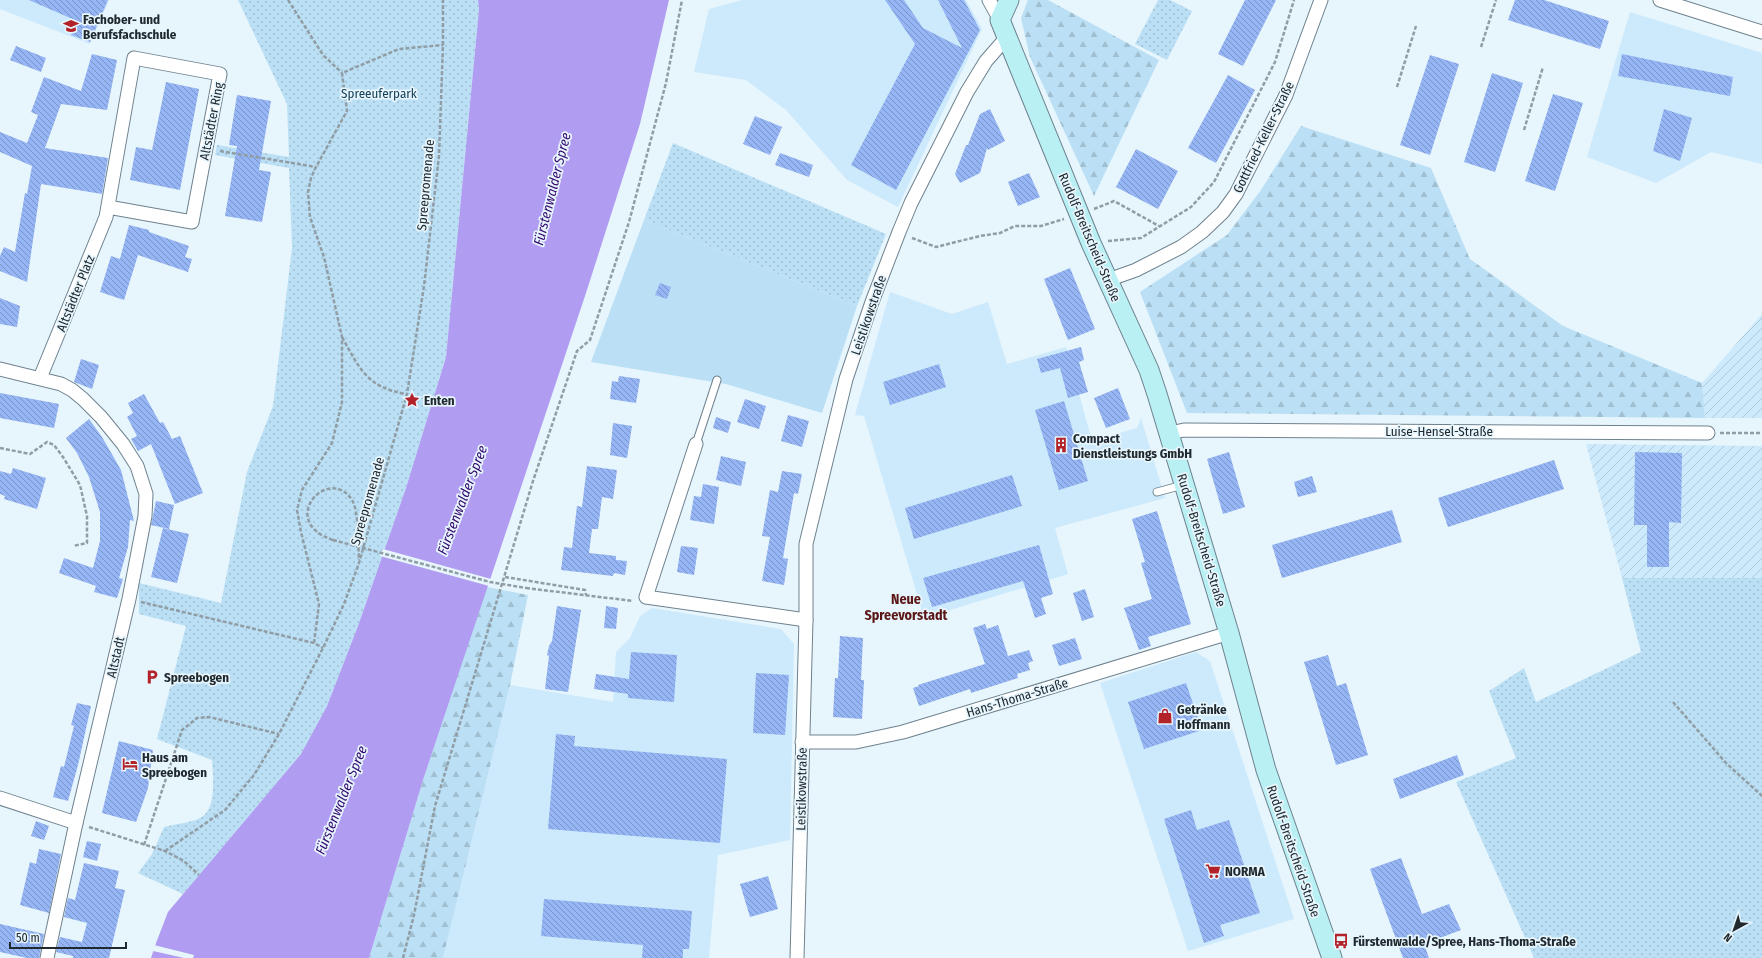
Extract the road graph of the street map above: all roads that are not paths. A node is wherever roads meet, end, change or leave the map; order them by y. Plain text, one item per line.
1 (989, 0) edge
2 (1009, 0) edge
3 (1321, 0) edge
4 (1660, 0) edge
5 (1000, 20) junction
6 (1762, 32) edge
7 (1007, 37) junction
8 (108, 207) junction
9 (1108, 280) junction
10 (0, 369) edge
11 (40, 378) junction
12 (717, 380) dead end
13 (1170, 433) junction
14 (1708, 433) road end
15 (696, 444) joint
16 (1185, 484) junction
17 (1158, 492) dead end
18 (806, 620) junction
19 (1229, 633) junction
20 (802, 742) junction
21 (0, 798) edge
22 (76, 823) junction
23 (47, 958) edge
24 (797, 958) edge
25 (1332, 958) edge

1 - 5 street, Rudolf-Breitscheid-Straße
2 - 5 main road
3 - 9 street, Gottfried-Keller-Straße
4 - 6 street
5 - 7 main road, Rudolf-Breitscheid-Straße
7 - 9 main road, Rudolf-Breitscheid-Straße
7 - 18 street, Leistikowstraße
8 - 8 street, Altstädter Ring
8 - 11 street, Altstädter Platz
9 - 13 main road, Rudolf-Breitscheid-Straße
10 - 11 street
11 - 22 street, Altstadt
12 - 15 lane
13 - 14 street, Luise-Hensel-Straße
13 - 16 main road, Rudolf-Breitscheid-Straße
15 - 18 street
16 - 17 lane
16 - 19 main road, Rudolf-Breitscheid-Straße
18 - 20 street, Leistikowstraße
19 - 20 street, Hans-Thoma-Straße
19 - 25 main road, Rudolf-Breitscheid-Straße
20 - 24 street, Leistikowstraße
21 - 22 street
22 - 23 street, Altstadt

